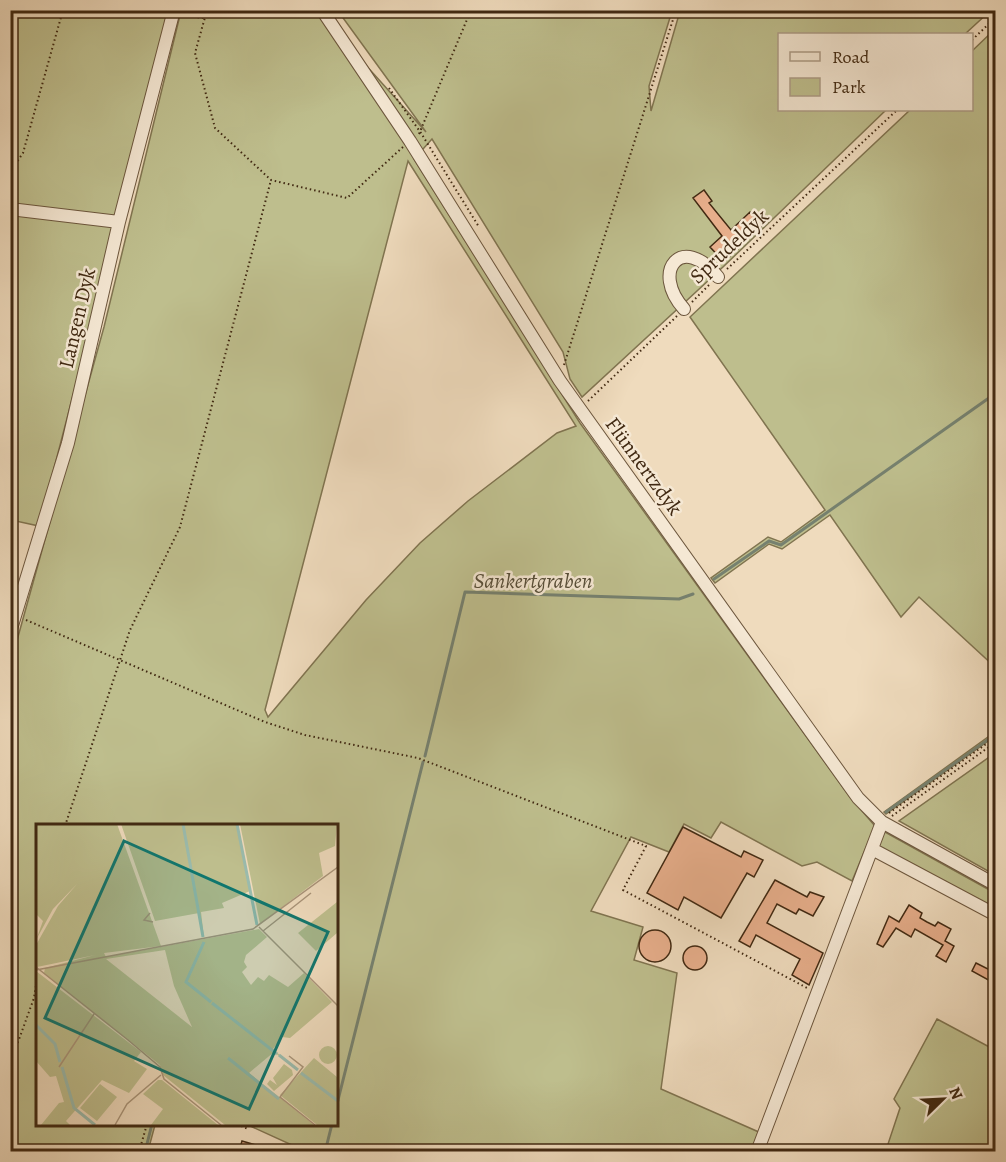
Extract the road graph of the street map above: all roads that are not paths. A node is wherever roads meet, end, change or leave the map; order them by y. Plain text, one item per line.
1 (174, 10) edge
2 (322, 10) edge
3 (10, 209) edge
4 (119, 222) junction
5 (718, 277) road end
6 (684, 309) road end
7 (10, 632) edge
8 (882, 822) junction
9 (872, 849) junction
10 (996, 885) edge
11 (996, 915) edge
12 (757, 1152) edge

1 - 4 street, Langen Dyk
2 - 8 street, Flünnertzdyk
3 - 4 street
4 - 7 street, Langen Dyk
5 - 6 street
8 - 9 street
8 - 10 street, Flünnertzdyk
9 - 11 street
9 - 12 street

